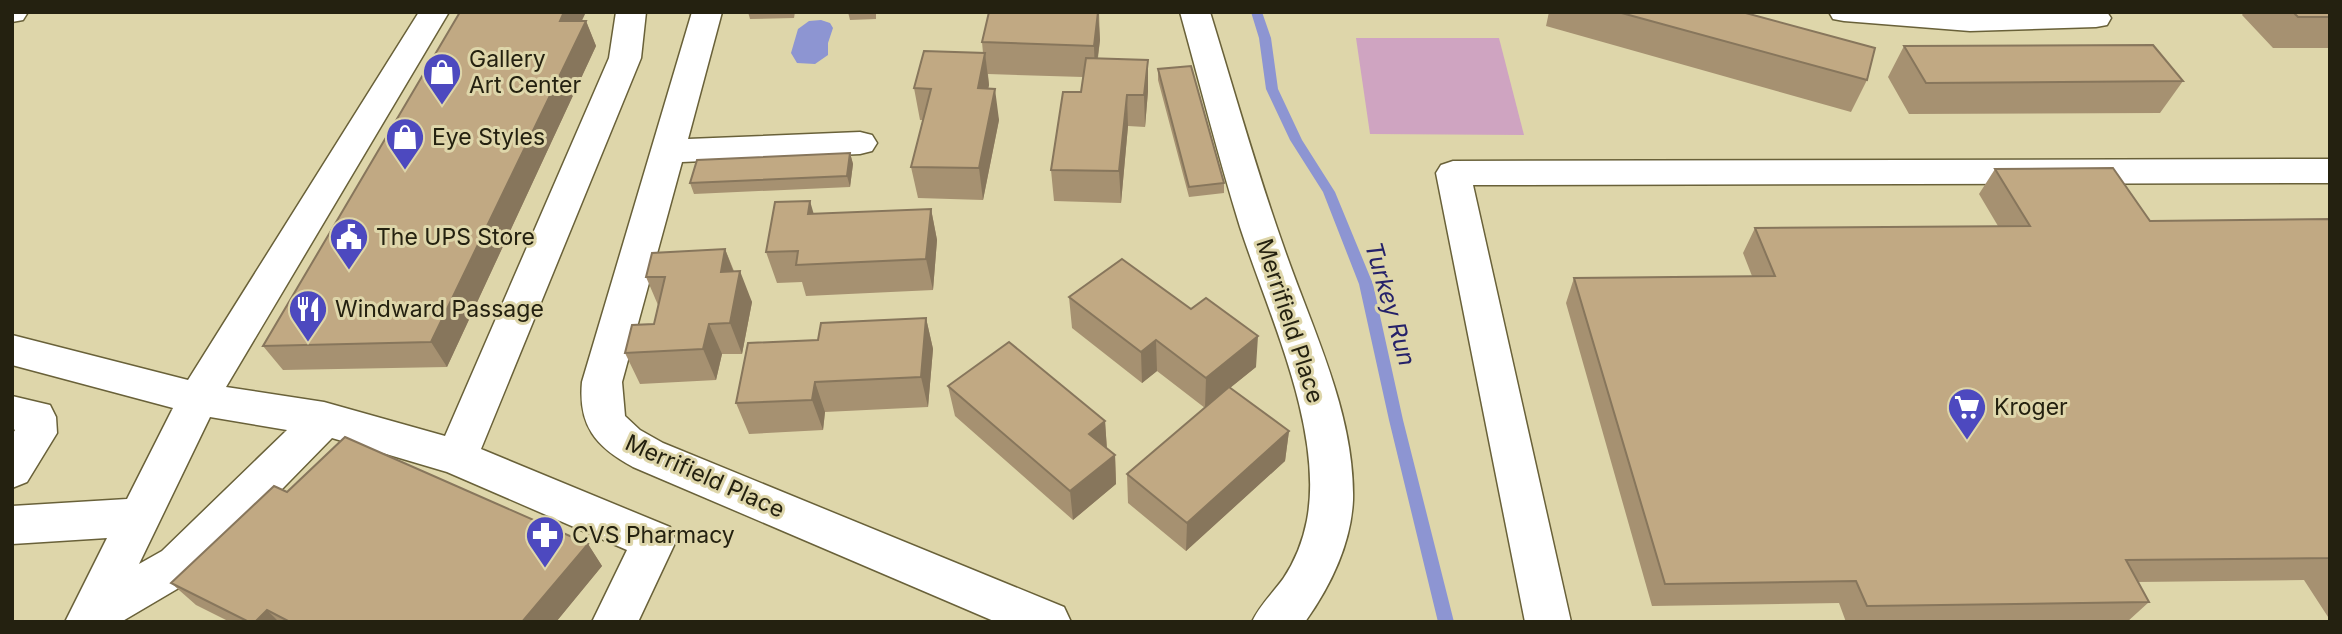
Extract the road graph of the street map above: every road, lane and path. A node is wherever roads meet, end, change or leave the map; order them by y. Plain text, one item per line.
1 (434, 12) edge
2 (631, 12) edge
3 (707, 12) edge
4 (1195, 12) edge
5 (1844, 12) edge
6 (2091, 12) edge
7 (860, 143) dead end
8 (668, 151) junction
9 (2330, 172) edge
10 (12, 350) edge
11 (198, 399) junction
12 (12, 412) edge
13 (324, 419) junction
14 (457, 457) junction
15 (12, 470) edge
16 (140, 517) junction
17 (12, 525) edge
18 (93, 620) edge
19 (615, 622) edge
20 (1048, 622) edge
21 (1275, 622) edge
22 (1548, 622) edge

1 - 11 street
2 - 14 street
3 - 8 street, Merrifield Place
4 - 21 street, Merrifield Place
5 - 6 street
7 - 8 street
8 - 20 street, Merrifield Place
9 - 22 street
10 - 11 street
11 - 13 street
11 - 16 street
12 - 15 street
13 - 14 street
13 - 18 street
14 - 19 street
16 - 17 street
16 - 18 street

